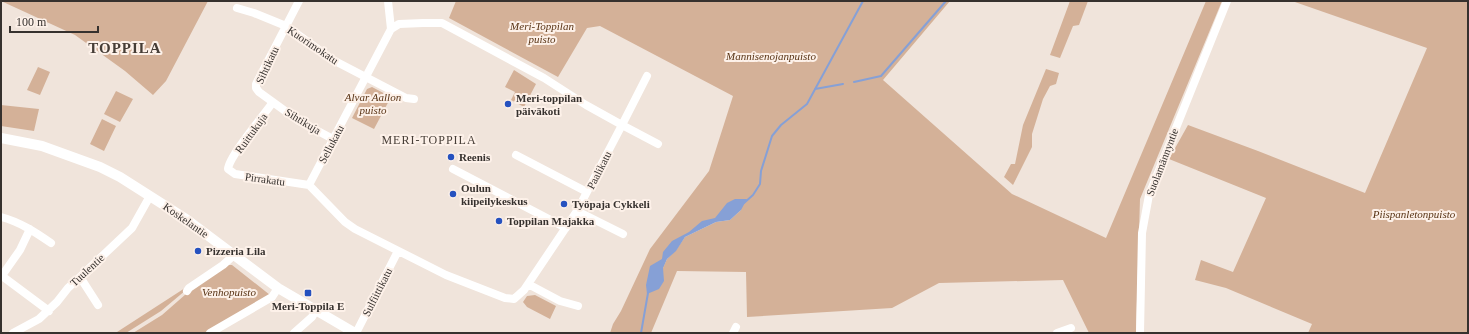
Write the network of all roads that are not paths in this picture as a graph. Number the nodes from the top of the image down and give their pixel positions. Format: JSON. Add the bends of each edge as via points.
{"nodes":[{"id":1,"x":299,"y":1,"type":"edge"},
{"id":2,"x":388,"y":1,"type":"edge"},
{"id":3,"x":1227,"y":1,"type":"edge"},
{"id":4,"x":237,"y":8,"type":"dead end"},
{"id":5,"x":286,"y":26,"type":"junction"},
{"id":6,"x":391,"y":29,"type":"junction"},
{"id":7,"x":647,"y":76,"type":"dead end"},
{"id":8,"x":366,"y":77,"type":"junction"},
{"id":9,"x":414,"y":99,"type":"dead end"},
{"id":10,"x":273,"y":102,"type":"junction"},
{"id":11,"x":622,"y":125,"type":"junction"},
{"id":12,"x":1,"y":138,"type":"edge"},
{"id":13,"x":333,"y":139,"type":"junction"},
{"id":14,"x":658,"y":144,"type":"dead end"},
{"id":15,"x":516,"y":155,"type":"dead end"},
{"id":16,"x":228,"y":164,"type":"joint"},
{"id":17,"x":453,"y":169,"type":"dead end"},
{"id":18,"x":309,"y":185,"type":"junction"},
{"id":19,"x":587,"y":192,"type":"junction"},
{"id":20,"x":150,"y":196,"type":"junction"},
{"id":21,"x":577,"y":211,"type":"junction"},
{"id":22,"x":1,"y":217,"type":"edge"},
{"id":23,"x":566,"y":228,"type":"junction"},
{"id":24,"x":30,"y":229,"type":"junction"},
{"id":25,"x":623,"y":234,"type":"dead end"},
{"id":26,"x":51,"y":243,"type":"dead end"},
{"id":27,"x":398,"y":251,"type":"junction"},
{"id":28,"x":234,"y":255,"type":"junction"},
{"id":29,"x":1,"y":276,"type":"edge"},
{"id":30,"x":80,"y":277,"type":"junction"},
{"id":31,"x":528,"y":284,"type":"junction"},
{"id":32,"x":278,"y":288,"type":"junction"},
{"id":33,"x":187,"y":291,"type":"dead end"},
{"id":34,"x":98,"y":305,"type":"dead end"},
{"id":35,"x":578,"y":306,"type":"dead end"},
{"id":36,"x":316,"y":310,"type":"junction"},
{"id":37,"x":48,"y":311,"type":"junction"},
{"id":38,"x":1071,"y":328,"type":"dead end"},
{"id":39,"x":13,"y":333,"type":"edge"},
{"id":40,"x":210,"y":333,"type":"edge"},
{"id":41,"x":294,"y":333,"type":"edge"},
{"id":42,"x":356,"y":333,"type":"edge"},
{"id":43,"x":1058,"y":333,"type":"edge"},
{"id":44,"x":1140,"y":333,"type":"edge"}],
"edges":[{"from":1,"to":5,"type":"street","name":"Sihtikatu"},
{"from":2,"to":6,"type":"street"},
{"from":3,"to":44,"type":"street","name":"Suolamännyntie","via":[[1149,195],[1142,233]]},
{"from":4,"to":5,"type":"street","name":"Kuorimokatu"},
{"from":5,"to":8,"type":"street","name":"Kuorimokatu","via":[[333,60]]},
{"from":5,"to":10,"type":"street","name":"Sihtikatu","via":[[256,84],[259,92]]},
{"from":6,"to":8,"type":"street","name":"Sellukatu"},
{"from":6,"to":11,"type":"street","via":[[399,24],[442,23],[544,78],[586,106]]},
{"from":7,"to":11,"type":"street","name":"Paalikatu"},
{"from":8,"to":9,"type":"street","name":"Kuorimokatu","via":[[406,98]]},
{"from":8,"to":13,"type":"street","name":"Sellukatu"},
{"from":10,"to":13,"type":"street","name":"Sihtikuja","via":[[299,121]]},
{"from":10,"to":16,"type":"street","name":"Ruittukuja"},
{"from":11,"to":14,"type":"street"},
{"from":11,"to":19,"type":"street","name":"Paalikatu"},
{"from":12,"to":20,"type":"main road","name":"Koskelantie","via":[[42,146],[100,167]]},
{"from":13,"to":18,"type":"street","name":"Sellukatu"},
{"from":15,"to":19,"type":"street"},
{"from":16,"to":18,"type":"street","name":"Pirrakatu","via":[[228,169],[235,174]]},
{"from":17,"to":23,"type":"street"},
{"from":18,"to":27,"type":"street","via":[[345,222]]},
{"from":19,"to":21,"type":"street","name":"Paalikatu"},
{"from":20,"to":28,"type":"main road","name":"Koskelantie"},
{"from":20,"to":30,"type":"street","name":"Tuulentie","via":[[132,228]]},
{"from":21,"to":23,"type":"street","name":"Paalikatu"},
{"from":21,"to":25,"type":"street"},
{"from":22,"to":24,"type":"street"},
{"from":23,"to":31,"type":"street","name":"Paalikatu"},
{"from":24,"to":26,"type":"street"},
{"from":24,"to":29,"type":"street","via":[[20,250]]},
{"from":27,"to":31,"type":"street","name":"Paalikatu","via":[[446,275],[505,298],[514,299]]},
{"from":27,"to":42,"type":"street","name":"Sulfiittikatu"},
{"from":28,"to":32,"type":"main road","name":"Koskelantie"},
{"from":28,"to":33,"type":"street"},
{"from":29,"to":37,"type":"street"},
{"from":30,"to":34,"type":"street"},
{"from":30,"to":37,"type":"street","name":"Tuulentie"},
{"from":31,"to":35,"type":"street","via":[[560,301]]},
{"from":32,"to":36,"type":"main road","name":"Koskelantie"},
{"from":32,"to":40,"type":"street","via":[[272,297]]},
{"from":36,"to":41,"type":"street"},
{"from":36,"to":42,"type":"main road","name":"Koskelantie"},
{"from":37,"to":39,"type":"street","name":"Tuulentie","via":[[40,319]]},
{"from":38,"to":43,"type":"street"}]}
